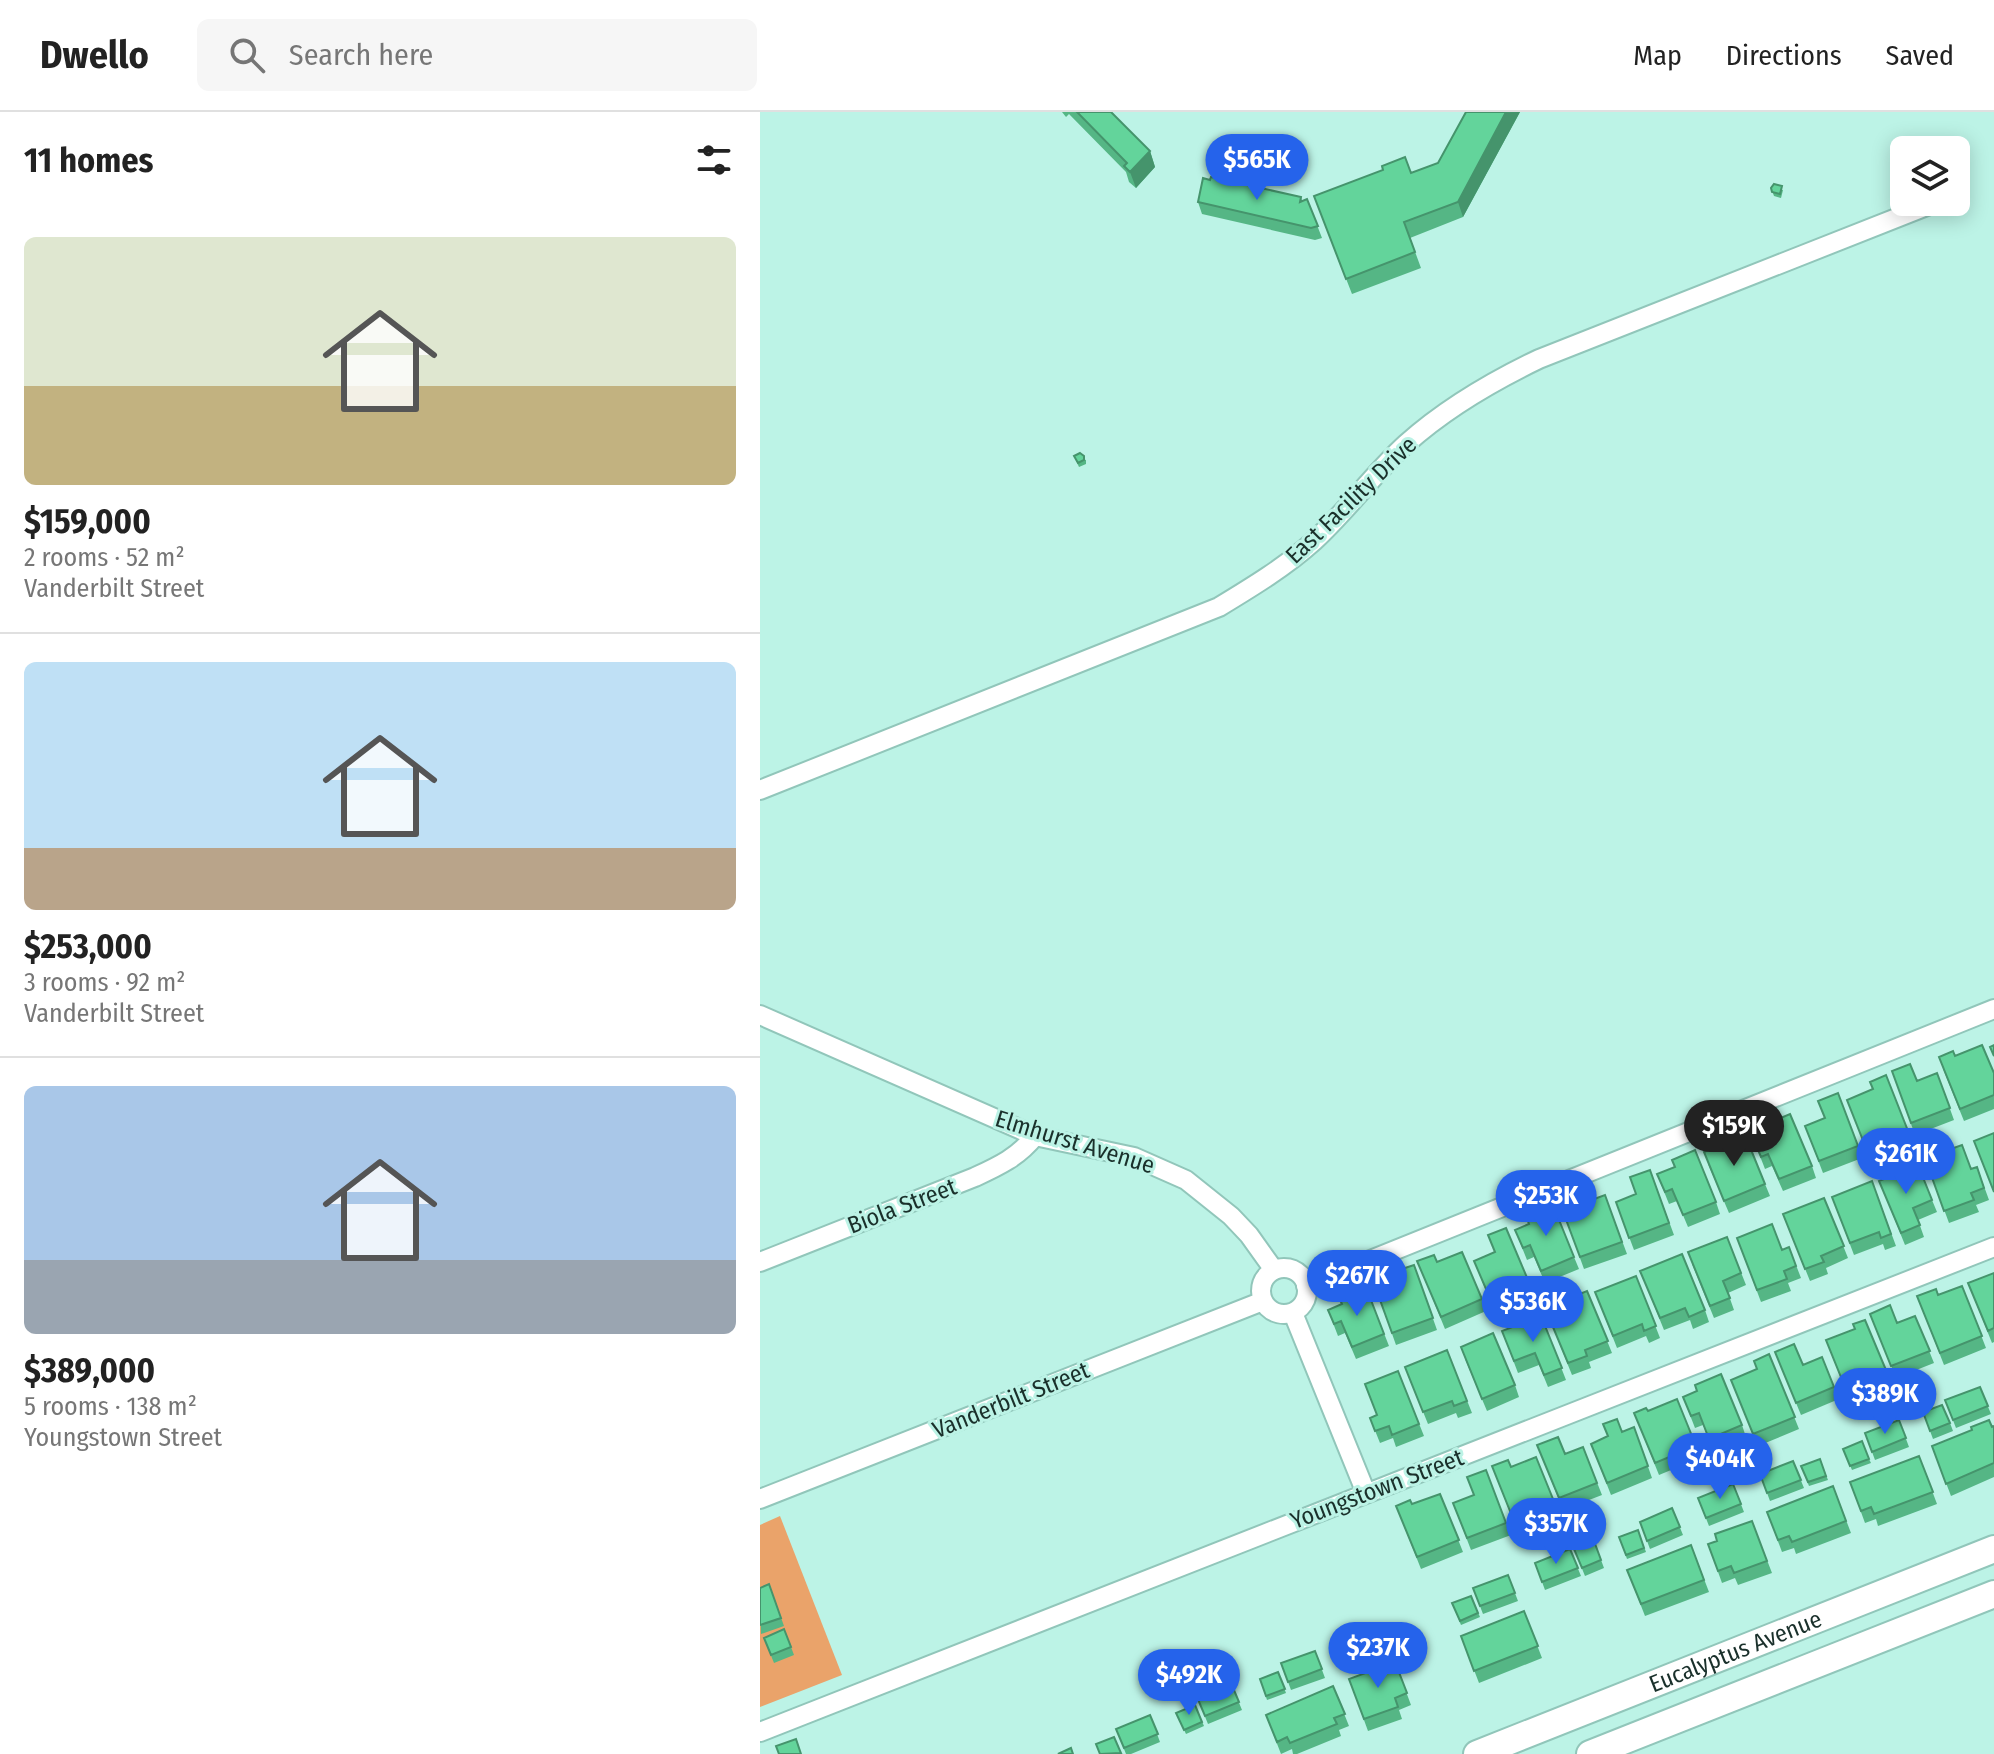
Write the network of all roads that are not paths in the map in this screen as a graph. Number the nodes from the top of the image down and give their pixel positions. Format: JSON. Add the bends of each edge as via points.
{"nodes":[{"id":1,"x":1902,"y":216,"type":"edge"},
{"id":2,"x":760,"y":790,"type":"edge"},
{"id":3,"x":1994,"y":1009,"type":"edge"},
{"id":4,"x":760,"y":1015,"type":"edge"},
{"id":5,"x":1035,"y":1136,"type":"junction"},
{"id":6,"x":1994,"y":1247,"type":"edge"},
{"id":7,"x":760,"y":1262,"type":"edge"},
{"id":8,"x":1274,"y":1270,"type":"junction"},
{"id":9,"x":1306,"y":1286,"type":"junction"},
{"id":10,"x":1263,"y":1301,"type":"junction"},
{"id":11,"x":1293,"y":1313,"type":"junction"},
{"id":12,"x":1366,"y":1493,"type":"junction"},
{"id":13,"x":760,"y":1499,"type":"edge"},
{"id":14,"x":1994,"y":1549,"type":"edge"},
{"id":15,"x":1994,"y":1594,"type":"edge"},
{"id":16,"x":760,"y":1732,"type":"edge"},
{"id":17,"x":1477,"y":1754,"type":"edge"},
{"id":18,"x":1590,"y":1754,"type":"edge"}],
"edges":[{"from":1,"to":2,"type":"street","name":"East Facility Drive","via":[[1493,381],[1406,444],[1314,541],[1219,607]]},
{"from":3,"to":9,"type":"street"},
{"from":4,"to":5,"type":"street","name":"Elmhurst Avenue"},
{"from":5,"to":7,"type":"street","name":"Biola Street","via":[[1015,1157],[975,1177]]},
{"from":5,"to":8,"type":"street","name":"Elmhurst Avenue","via":[[1134,1157],[1186,1180],[1231,1216]]},
{"from":6,"to":12,"type":"street","name":"Youngstown Street"},
{"from":8,"to":9,"type":"street","via":[[1295,1271]]},
{"from":8,"to":10,"type":"street","via":[[1262,1284]]},
{"from":9,"to":11,"type":"street","via":[[1305,1300]]},
{"from":10,"to":11,"type":"street","via":[[1277,1313]]},
{"from":10,"to":13,"type":"street","name":"Vanderbilt Street"},
{"from":11,"to":12,"type":"street"},
{"from":12,"to":16,"type":"street","name":"Youngstown Street"},
{"from":14,"to":17,"type":"street","name":"Eucalyptus Avenue"},
{"from":15,"to":18,"type":"street","name":"Eucalyptus Avenue"}]}
